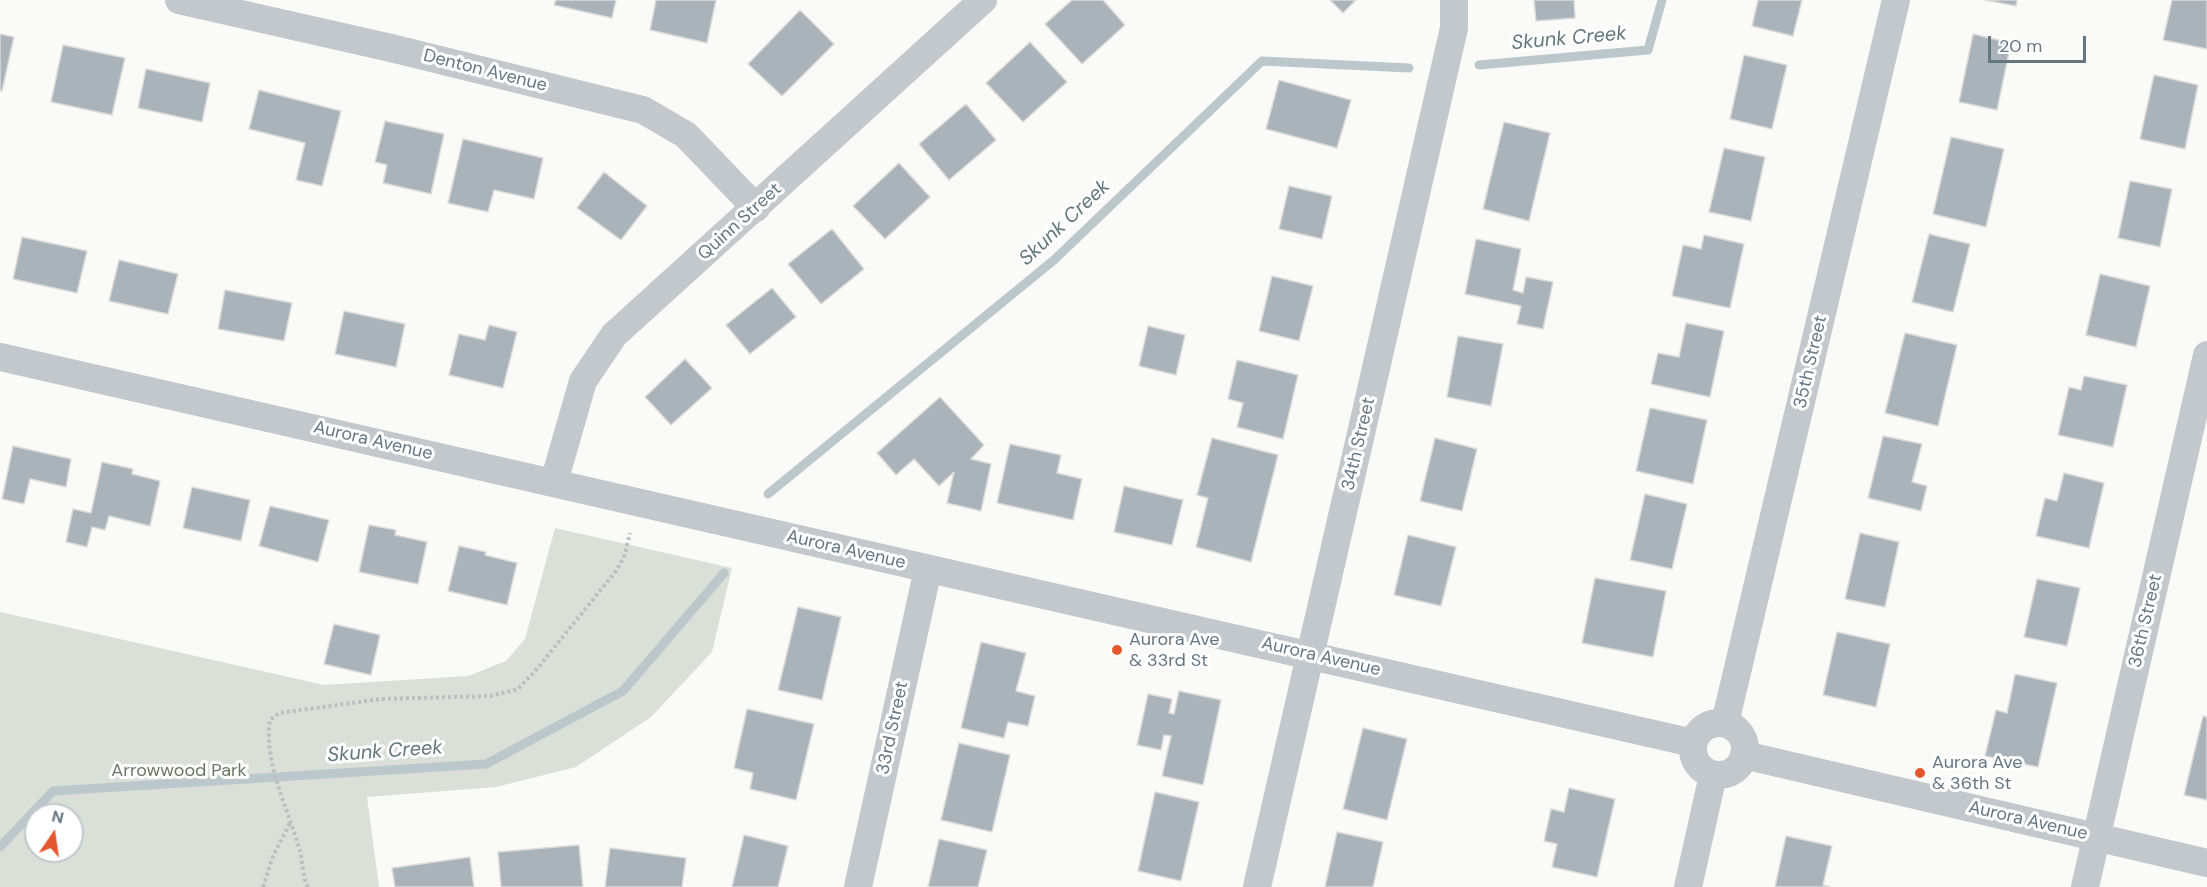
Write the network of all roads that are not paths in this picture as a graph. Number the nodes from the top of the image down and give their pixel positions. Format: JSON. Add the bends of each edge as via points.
{"nodes":[{"id":1,"x":179,"y":0,"type":"edge"},
{"id":2,"x":983,"y":0,"type":"edge"},
{"id":3,"x":1454,"y":0,"type":"edge"},
{"id":4,"x":1896,"y":0,"type":"edge"},
{"id":5,"x":756,"y":208,"type":"junction"},
{"id":6,"x":2207,"y":355,"type":"edge"},
{"id":7,"x":0,"y":357,"type":"edge"},
{"id":8,"x":554,"y":482,"type":"junction"},
{"id":9,"x":928,"y":568,"type":"junction"},
{"id":10,"x":1311,"y":655,"type":"junction"},
{"id":11,"x":1725,"y":723,"type":"junction"},
{"id":12,"x":1693,"y":743,"type":"junction"},
{"id":13,"x":1744,"y":755,"type":"junction"},
{"id":14,"x":1713,"y":775,"type":"junction"},
{"id":15,"x":2096,"y":837,"type":"junction"},
{"id":16,"x":2207,"y":863,"type":"edge"},
{"id":17,"x":858,"y":887,"type":"edge"},
{"id":18,"x":1257,"y":887,"type":"edge"},
{"id":19,"x":1688,"y":887,"type":"edge"},
{"id":20,"x":2085,"y":887,"type":"edge"}],
"edges":[{"from":1,"to":5,"type":"street","name":"Denton Avenue","via":[[644,110],[686,135]]},
{"from":2,"to":5,"type":"street","name":"Quinn Street"},
{"from":3,"to":10,"type":"street","name":"34th Street","via":[[1454,28]]},
{"from":4,"to":11,"type":"street","name":"35th Street"},
{"from":5,"to":8,"type":"street","name":"Quinn Street","via":[[614,335],[583,381]]},
{"from":6,"to":15,"type":"street","name":"36th Street"},
{"from":7,"to":8,"type":"street","name":"Aurora Avenue"},
{"from":8,"to":9,"type":"street","name":"Aurora Avenue"},
{"from":9,"to":10,"type":"street","name":"Aurora Avenue"},
{"from":9,"to":17,"type":"street","name":"33rd Street"},
{"from":10,"to":12,"type":"street","name":"Aurora Avenue"},
{"from":10,"to":18,"type":"street","name":"34th Street"},
{"from":11,"to":12,"type":"street","via":[[1705,727]]},
{"from":11,"to":13,"type":"street","via":[[1741,735]]},
{"from":12,"to":14,"type":"street","via":[[1696,763]]},
{"from":13,"to":14,"type":"street","via":[[1732,771]]},
{"from":13,"to":15,"type":"street","name":"Aurora Avenue"},
{"from":14,"to":19,"type":"street"},
{"from":15,"to":16,"type":"street","name":"Aurora Avenue"},
{"from":15,"to":20,"type":"street","name":"36th Street"}]}
